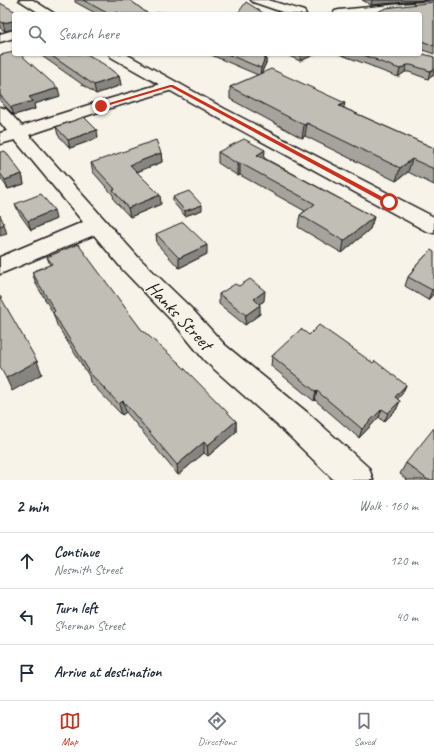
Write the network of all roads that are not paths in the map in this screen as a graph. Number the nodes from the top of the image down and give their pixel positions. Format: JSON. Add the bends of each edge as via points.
{"nodes":[{"id":1,"x":25,"y":0,"type":"edge"},
{"id":2,"x":257,"y":0,"type":"edge"},
{"id":3,"x":434,"y":4,"type":"edge"},
{"id":4,"x":45,"y":12,"type":"edge"},
{"id":5,"x":294,"y":12,"type":"edge"},
{"id":6,"x":358,"y":12,"type":"edge"},
{"id":7,"x":12,"y":35,"type":"edge"},
{"id":8,"x":0,"y":38,"type":"edge"},
{"id":9,"x":119,"y":56,"type":"edge"},
{"id":10,"x":171,"y":86,"type":"junction"},
{"id":11,"x":0,"y":112,"type":"edge"},
{"id":12,"x":10,"y":136,"type":"edge"},
{"id":13,"x":98,"y":225,"type":"junction"},
{"id":14,"x":434,"y":226,"type":"edge"},
{"id":15,"x":0,"y":266,"type":"edge"},
{"id":16,"x":358,"y":480,"type":"edge"}],
"edges":[{"from":1,"to":4,"type":"street"},
{"from":2,"to":5,"type":"street"},
{"from":3,"to":6,"type":"street"},
{"from":7,"to":8,"type":"street"},
{"from":9,"to":10,"type":"street"},
{"from":10,"to":12,"type":"street"},
{"from":10,"to":14,"type":"street"},
{"from":11,"to":12,"type":"street","name":"Hanks Street"},
{"from":12,"to":13,"type":"street","name":"Hanks Street"},
{"from":13,"to":15,"type":"street"},
{"from":13,"to":16,"type":"street","name":"Hanks Street","via":[[215,353],[297,423]]}]}
